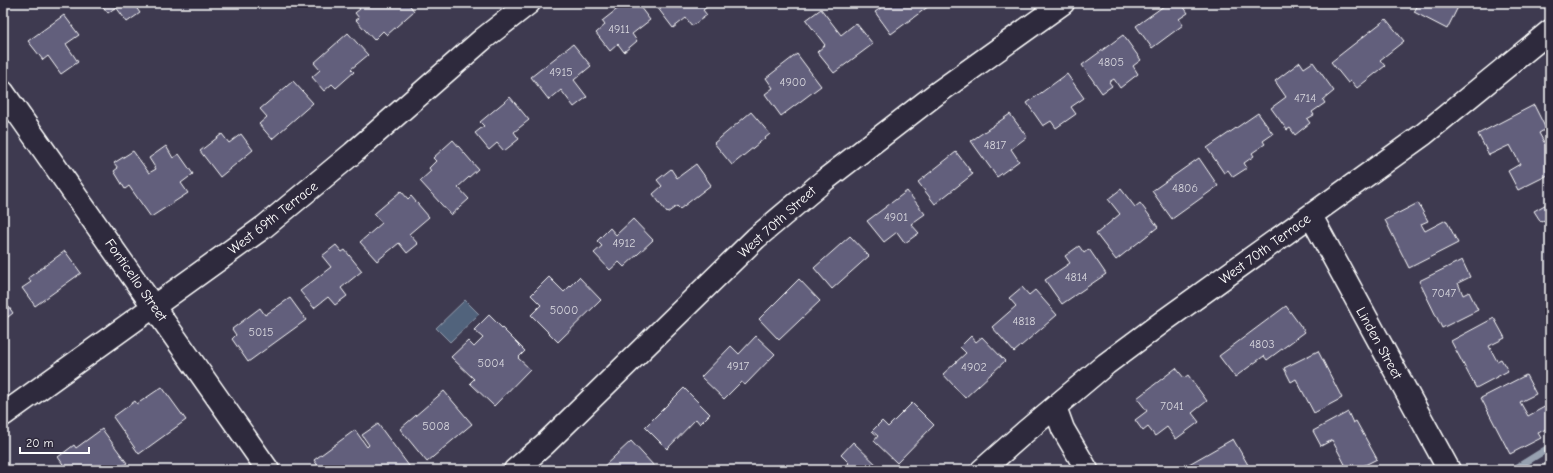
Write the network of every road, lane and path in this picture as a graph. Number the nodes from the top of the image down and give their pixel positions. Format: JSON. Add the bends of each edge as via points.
{"nodes":[{"id":1,"x":529,"y":3,"type":"edge"},
{"id":2,"x":1063,"y":3,"type":"edge"},
{"id":3,"x":1550,"y":31,"type":"edge"},
{"id":4,"x":3,"y":92,"type":"edge"},
{"id":5,"x":1311,"y":216,"type":"junction"},
{"id":6,"x":155,"y":306,"type":"junction"},
{"id":7,"x":1055,"y":407,"type":"junction"},
{"id":8,"x":3,"y":415,"type":"edge"},
{"id":9,"x":268,"y":470,"type":"edge"},
{"id":10,"x":515,"y":470,"type":"edge"},
{"id":11,"x":982,"y":470,"type":"edge"},
{"id":12,"x":1087,"y":470,"type":"edge"},
{"id":13,"x":1449,"y":470,"type":"edge"}],
"edges":[{"from":1,"to":6,"type":"street","name":"West 69th Terrace","via":[[483,39],[264,227]]},
{"from":2,"to":10,"type":"street","name":"West 70th Street","via":[[929,99],[826,179],[756,238],[545,444]]},
{"from":3,"to":5,"type":"street","name":"West 70th Terrace","via":[[1424,134]]},
{"from":4,"to":6,"type":"street","name":"Fonticello Street"},
{"from":5,"to":7,"type":"street","name":"West 70th Terrace","via":[[1130,346]]},
{"from":5,"to":13,"type":"street","name":"Linden Street"},
{"from":6,"to":8,"type":"street","name":"West 69th Terrace"},
{"from":6,"to":9,"type":"street","name":"Fonticello Street"},
{"from":7,"to":11,"type":"street","name":"West 70th Terrace"},
{"from":7,"to":12,"type":"street","via":[[1063,428]]}]}
